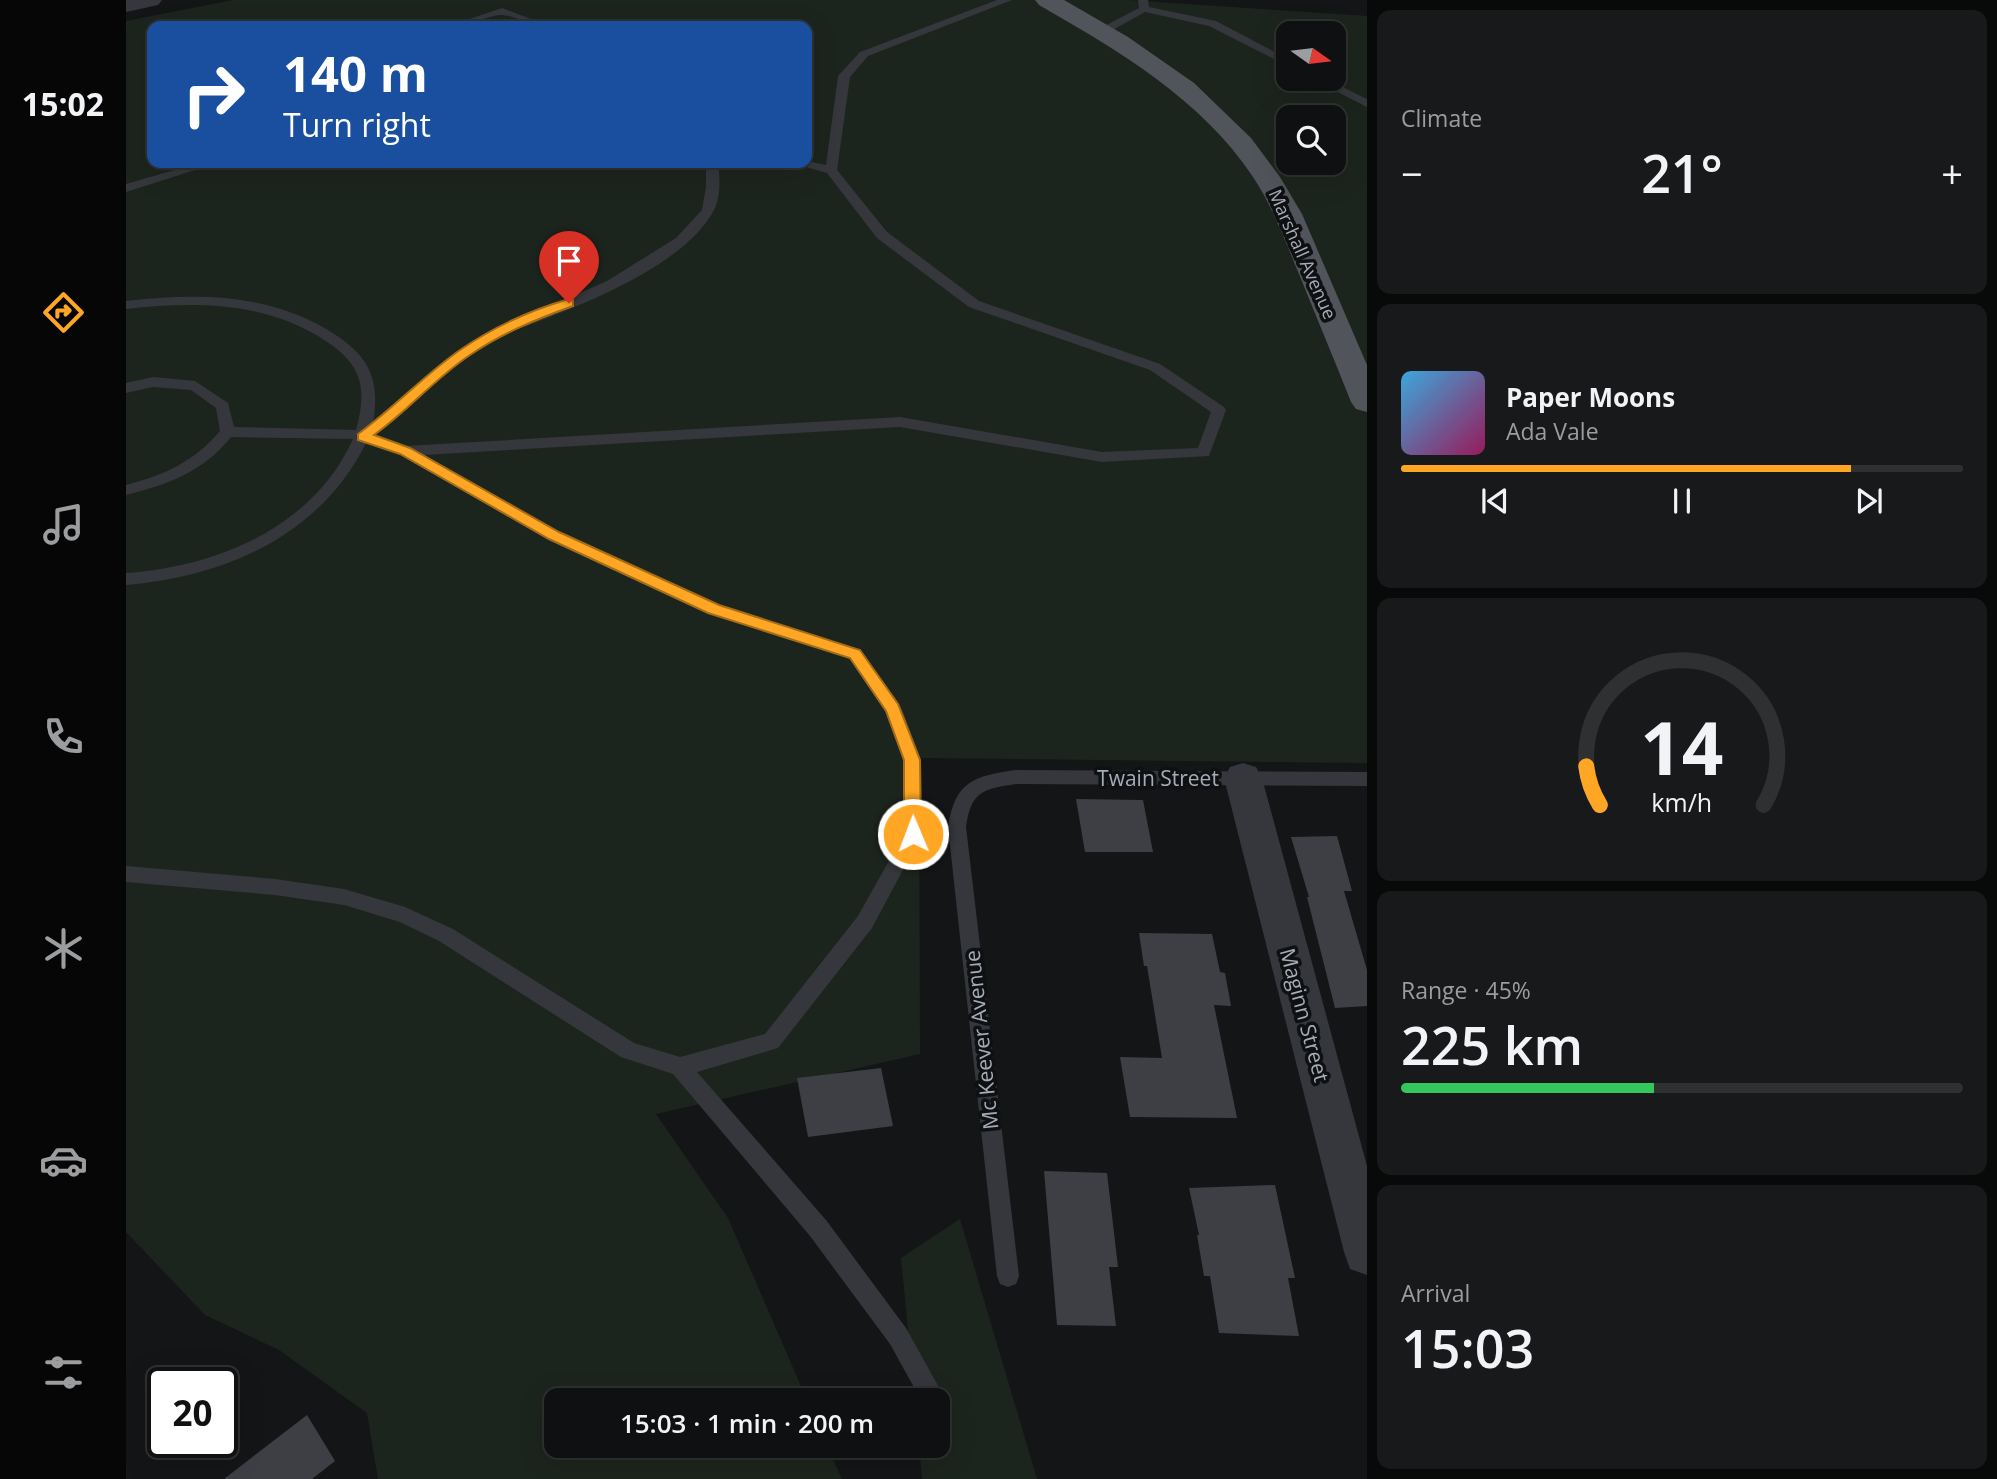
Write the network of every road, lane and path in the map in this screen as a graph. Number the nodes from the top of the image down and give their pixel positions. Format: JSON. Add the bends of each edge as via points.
{"nodes":[{"id":1,"x":150,"y":0,"type":"edge"},
{"id":2,"x":1007,"y":0,"type":"edge"},
{"id":3,"x":1047,"y":0,"type":"edge"},
{"id":4,"x":1144,"y":4,"type":"edge"},
{"id":5,"x":126,"y":5,"type":"edge"},
{"id":6,"x":1078,"y":8,"type":"edge"},
{"id":7,"x":470,"y":21,"type":"edge"},
{"id":8,"x":530,"y":21,"type":"edge"},
{"id":9,"x":1103,"y":31,"type":"junction"},
{"id":10,"x":1276,"y":57,"type":"edge"},
{"id":11,"x":1342,"y":91,"type":"edge"},
{"id":12,"x":1367,"y":104,"type":"edge"},
{"id":13,"x":812,"y":166,"type":"edge"},
{"id":14,"x":194,"y":168,"type":"edge"},
{"id":15,"x":712,"y":168,"type":"edge"},
{"id":16,"x":831,"y":170,"type":"junction"},
{"id":17,"x":126,"y":188,"type":"edge"},
{"id":18,"x":126,"y":305,"type":"edge"},
{"id":19,"x":126,"y":388,"type":"edge"},
{"id":20,"x":1367,"y":402,"type":"edge"},
{"id":21,"x":227,"y":432,"type":"junction"},
{"id":22,"x":363,"y":437,"type":"junction"},
{"id":23,"x":405,"y":451,"type":"junction"},
{"id":24,"x":126,"y":490,"type":"edge"},
{"id":25,"x":126,"y":579,"type":"edge"},
{"id":26,"x":1243,"y":778,"type":"junction"},
{"id":27,"x":1367,"y":779,"type":"edge"},
{"id":28,"x":959,"y":804,"type":"joint"},
{"id":29,"x":126,"y":874,"type":"edge"},
{"id":30,"x":680,"y":1067,"type":"junction"},
{"id":31,"x":1367,"y":1252,"type":"edge"},
{"id":32,"x":1008,"y":1276,"type":"dead end"},
{"id":33,"x":927,"y":1388,"type":"edge"}],
"edges":[{"from":1,"to":5,"type":"street"},
{"from":2,"to":16,"type":"lane","via":[[864,54],[844,76]]},
{"from":3,"to":6,"type":"main road","name":"Marshall Avenue"},
{"from":4,"to":9,"type":"lane"},
{"from":4,"to":10,"type":"lane","via":[[1212,23]]},
{"from":6,"to":9,"type":"main road","name":"Marshall Avenue"},
{"from":7,"to":8,"type":"lane","via":[[502,11]]},
{"from":9,"to":20,"type":"main road","name":"Marshall Avenue","via":[[1183,84],[1234,132],[1256,160],[1289,214]]},
{"from":11,"to":12,"type":"lane"},
{"from":13,"to":16,"type":"lane"},
{"from":14,"to":17,"type":"lane"},
{"from":15,"to":22,"type":"lane","via":[[708,210],[687,235],[647,264],[471,348]]},
{"from":16,"to":23,"type":"lane","via":[[882,235],[974,304],[1155,367],[1219,410],[1204,453],[1101,457],[900,422]]},
{"from":18,"to":22,"type":"lane","via":[[190,299],[249,304],[319,330],[348,349],[360,364],[368,397]]},
{"from":19,"to":21,"type":"lane","via":[[153,382],[195,386],[223,406]]},
{"from":21,"to":22,"type":"lane"},
{"from":21,"to":24,"type":"lane","via":[[211,454],[169,479]]},
{"from":22,"to":23,"type":"lane"},
{"from":22,"to":25,"type":"lane","via":[[326,494],[269,540],[196,569]]},
{"from":23,"to":30,"type":"lane","via":[[554,536],[713,609],[855,654],[893,709],[912,760],[913,834],[864,922],[771,1041]]},
{"from":26,"to":27,"type":"lane","name":"Twain Street"},
{"from":26,"to":28,"type":"lane","name":"Twain Street","via":[[1016,778],[988,781],[971,790]]},
{"from":26,"to":31,"type":"street","name":"Maginn Street"},
{"from":28,"to":32,"type":"lane","name":"Mc Keever Avenue","via":[[957,828]]},
{"from":29,"to":30,"type":"lane","via":[[344,897],[405,915],[446,935],[628,1050]]},
{"from":30,"to":33,"type":"lane","via":[[818,1228],[898,1336]]}]}
